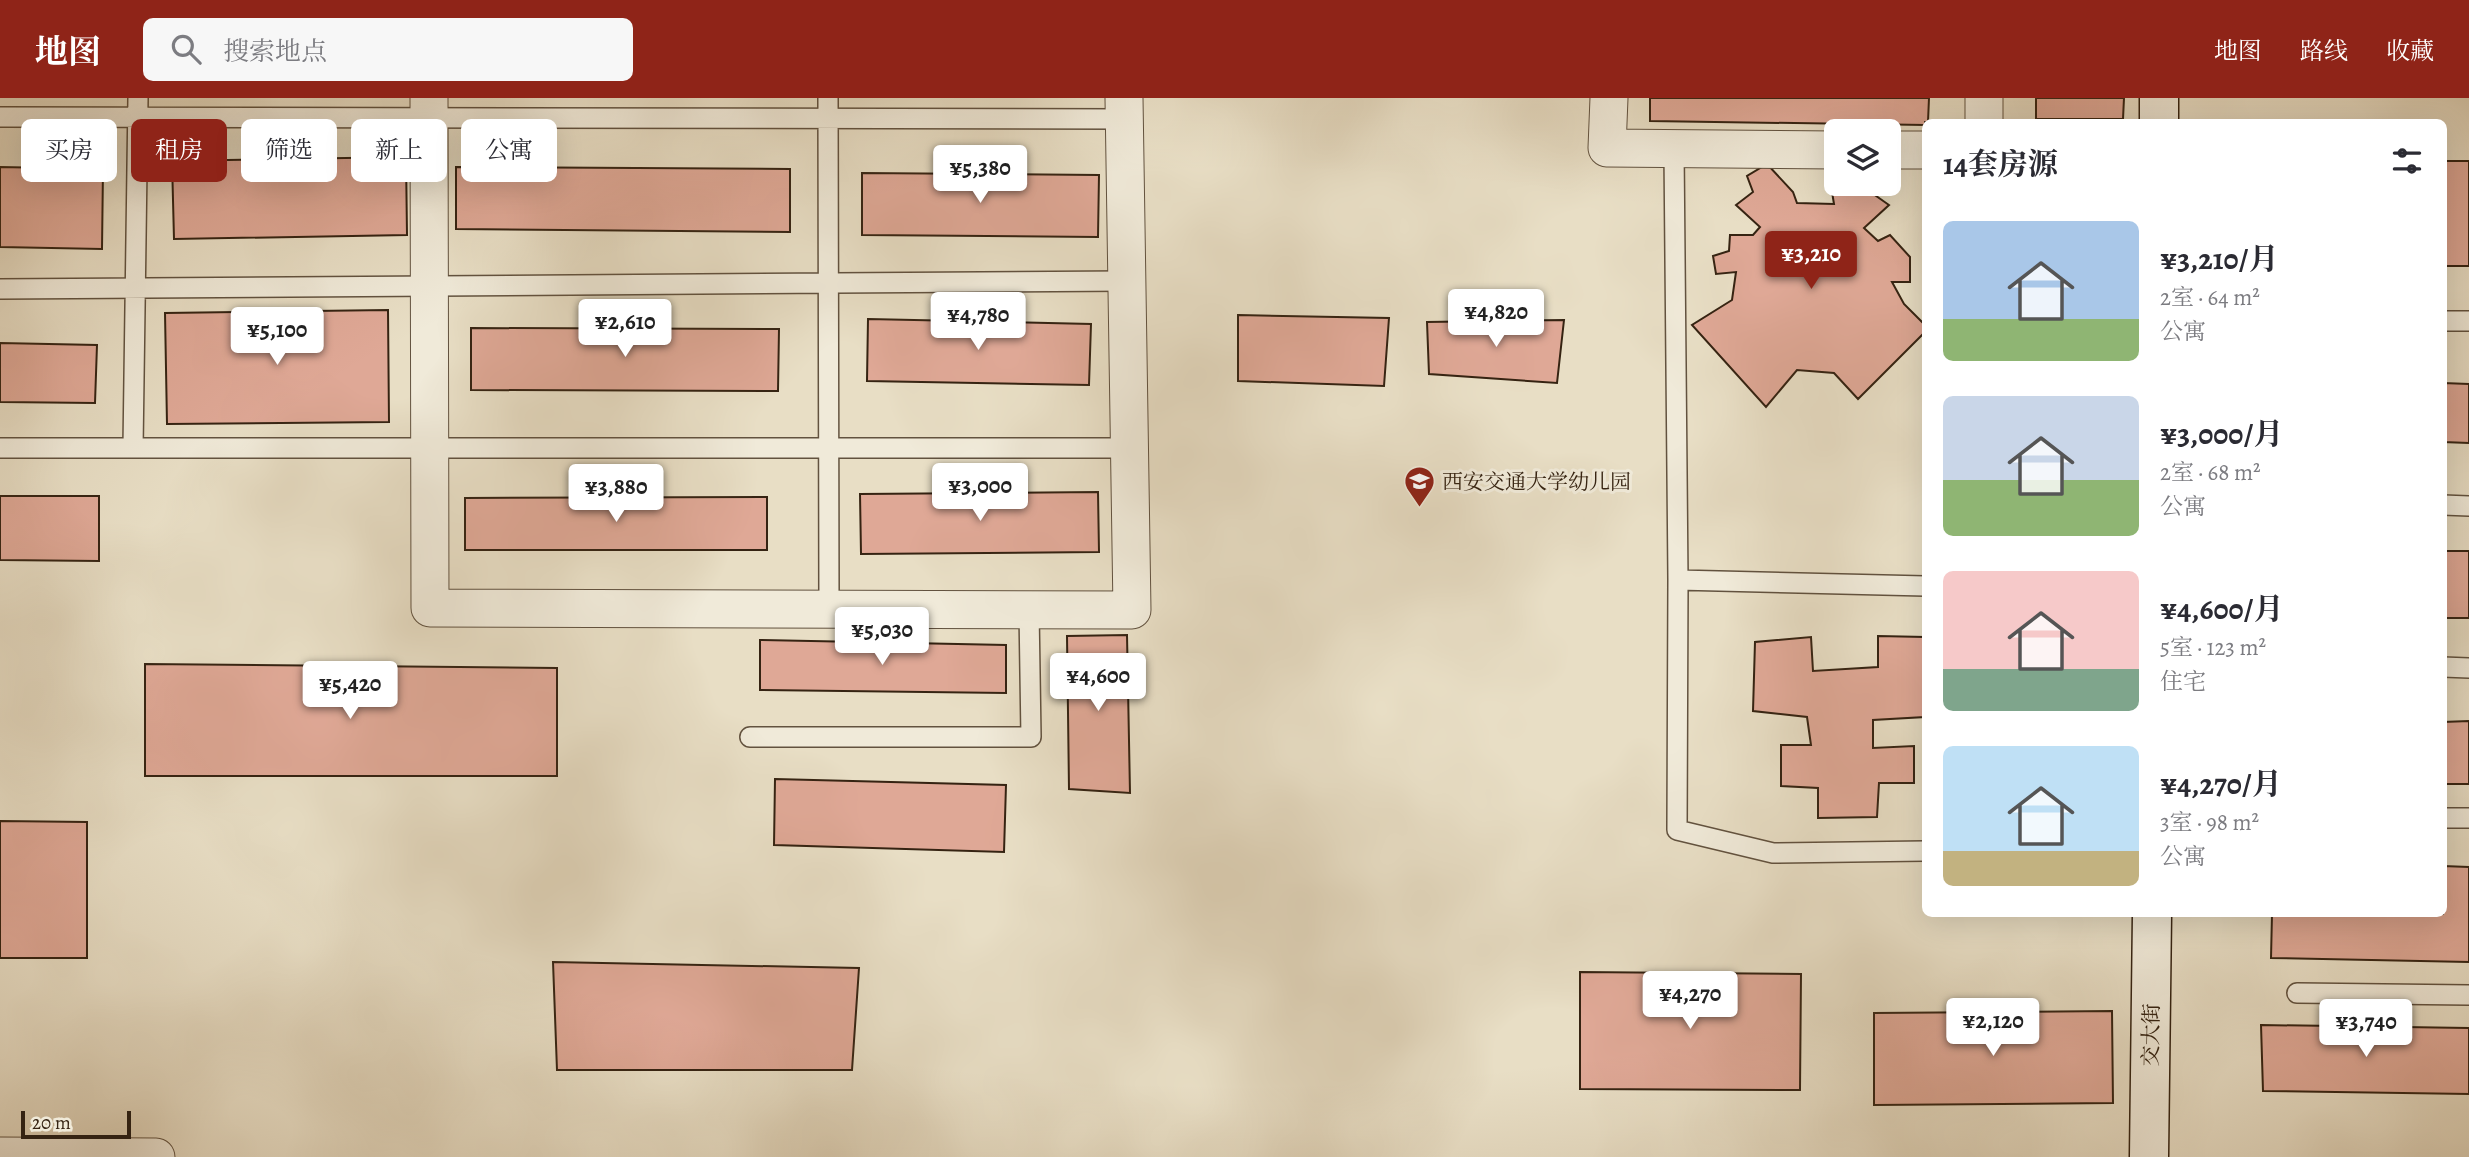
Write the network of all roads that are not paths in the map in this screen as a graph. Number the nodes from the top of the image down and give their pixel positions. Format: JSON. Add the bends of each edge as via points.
{"nodes":[{"id":1,"x":828,"y":98,"type":"edge"},
{"id":2,"x":1608,"y":98,"type":"edge"},
{"id":3,"x":1984,"y":98,"type":"edge"},
{"id":4,"x":2159,"y":98,"type":"edge"},
{"id":5,"x":138,"y":108,"type":"edge"},
{"id":6,"x":428,"y":108,"type":"edge"},
{"id":7,"x":1124,"y":109,"type":"edge"},
{"id":8,"x":0,"y":117,"type":"edge"},
{"id":9,"x":827,"y":119,"type":"junction"},
{"id":10,"x":1984,"y":119,"type":"edge"},
{"id":11,"x":2159,"y":119,"type":"edge"},
{"id":12,"x":1674,"y":150,"type":"junction"},
{"id":13,"x":1824,"y":150,"type":"edge"},
{"id":14,"x":1901,"y":150,"type":"edge"},
{"id":15,"x":1922,"y":150,"type":"edge"},
{"id":16,"x":1126,"y":281,"type":"junction"},
{"id":17,"x":828,"y":284,"type":"junction"},
{"id":18,"x":429,"y":286,"type":"junction"},
{"id":19,"x":135,"y":288,"type":"junction"},
{"id":20,"x":0,"y":289,"type":"edge"},
{"id":21,"x":2447,"y":321,"type":"edge"},
{"id":22,"x":2469,"y":321,"type":"edge"},
{"id":23,"x":0,"y":448,"type":"edge"},
{"id":24,"x":133,"y":448,"type":"junction"},
{"id":25,"x":429,"y":448,"type":"junction"},
{"id":26,"x":828,"y":448,"type":"junction"},
{"id":27,"x":1129,"y":448,"type":"junction"},
{"id":28,"x":2447,"y":505,"type":"edge"},
{"id":29,"x":2469,"y":506,"type":"edge"},
{"id":30,"x":1678,"y":580,"type":"junction"},
{"id":31,"x":1922,"y":586,"type":"edge"},
{"id":32,"x":829,"y":610,"type":"junction"},
{"id":33,"x":1029,"y":610,"type":"junction"},
{"id":34,"x":2447,"y":667,"type":"edge"},
{"id":35,"x":2469,"y":668,"type":"edge"},
{"id":36,"x":750,"y":737,"type":"dead end"},
{"id":37,"x":2447,"y":818,"type":"edge"},
{"id":38,"x":2469,"y":818,"type":"edge"},
{"id":39,"x":1922,"y":850,"type":"edge"},
{"id":40,"x":2152,"y":917,"type":"edge"},
{"id":41,"x":2297,"y":993,"type":"dead end"},
{"id":42,"x":2469,"y":995,"type":"edge"},
{"id":43,"x":0,"y":1156,"type":"edge"},
{"id":44,"x":156,"y":1157,"type":"edge"},
{"id":45,"x":2149,"y":1157,"type":"edge"}],
"edges":[{"from":1,"to":9,"type":"lane"},
{"from":2,"to":12,"type":"street","via":[[1607,148]]},
{"from":3,"to":10,"type":"street"},
{"from":4,"to":11,"type":"street"},
{"from":5,"to":6,"type":"lane"},
{"from":5,"to":8,"type":"lane"},
{"from":5,"to":19,"type":"lane"},
{"from":6,"to":9,"type":"lane"},
{"from":6,"to":18,"type":"street"},
{"from":7,"to":9,"type":"lane"},
{"from":7,"to":16,"type":"street"},
{"from":9,"to":17,"type":"lane"},
{"from":12,"to":13,"type":"street"},
{"from":12,"to":30,"type":"lane"},
{"from":14,"to":15,"type":"street"},
{"from":16,"to":17,"type":"lane"},
{"from":16,"to":27,"type":"street"},
{"from":17,"to":18,"type":"lane"},
{"from":17,"to":26,"type":"lane"},
{"from":18,"to":19,"type":"lane"},
{"from":18,"to":25,"type":"street"},
{"from":19,"to":20,"type":"lane"},
{"from":19,"to":24,"type":"lane"},
{"from":21,"to":22,"type":"lane"},
{"from":23,"to":24,"type":"lane"},
{"from":24,"to":25,"type":"lane"},
{"from":25,"to":26,"type":"lane"},
{"from":25,"to":32,"type":"street","via":[[430,608]]},
{"from":26,"to":27,"type":"lane"},
{"from":26,"to":32,"type":"lane"},
{"from":27,"to":33,"type":"street","via":[[1132,610]]},
{"from":28,"to":29,"type":"lane"},
{"from":30,"to":31,"type":"lane"},
{"from":30,"to":39,"type":"lane","via":[[1677,830],[1773,853]]},
{"from":32,"to":33,"type":"street"},
{"from":33,"to":36,"type":"lane","via":[[1031,737]]},
{"from":34,"to":35,"type":"lane"},
{"from":37,"to":38,"type":"lane"},
{"from":40,"to":45,"type":"street","name":"交大街"},
{"from":41,"to":42,"type":"lane"},
{"from":43,"to":44,"type":"street"}]}
